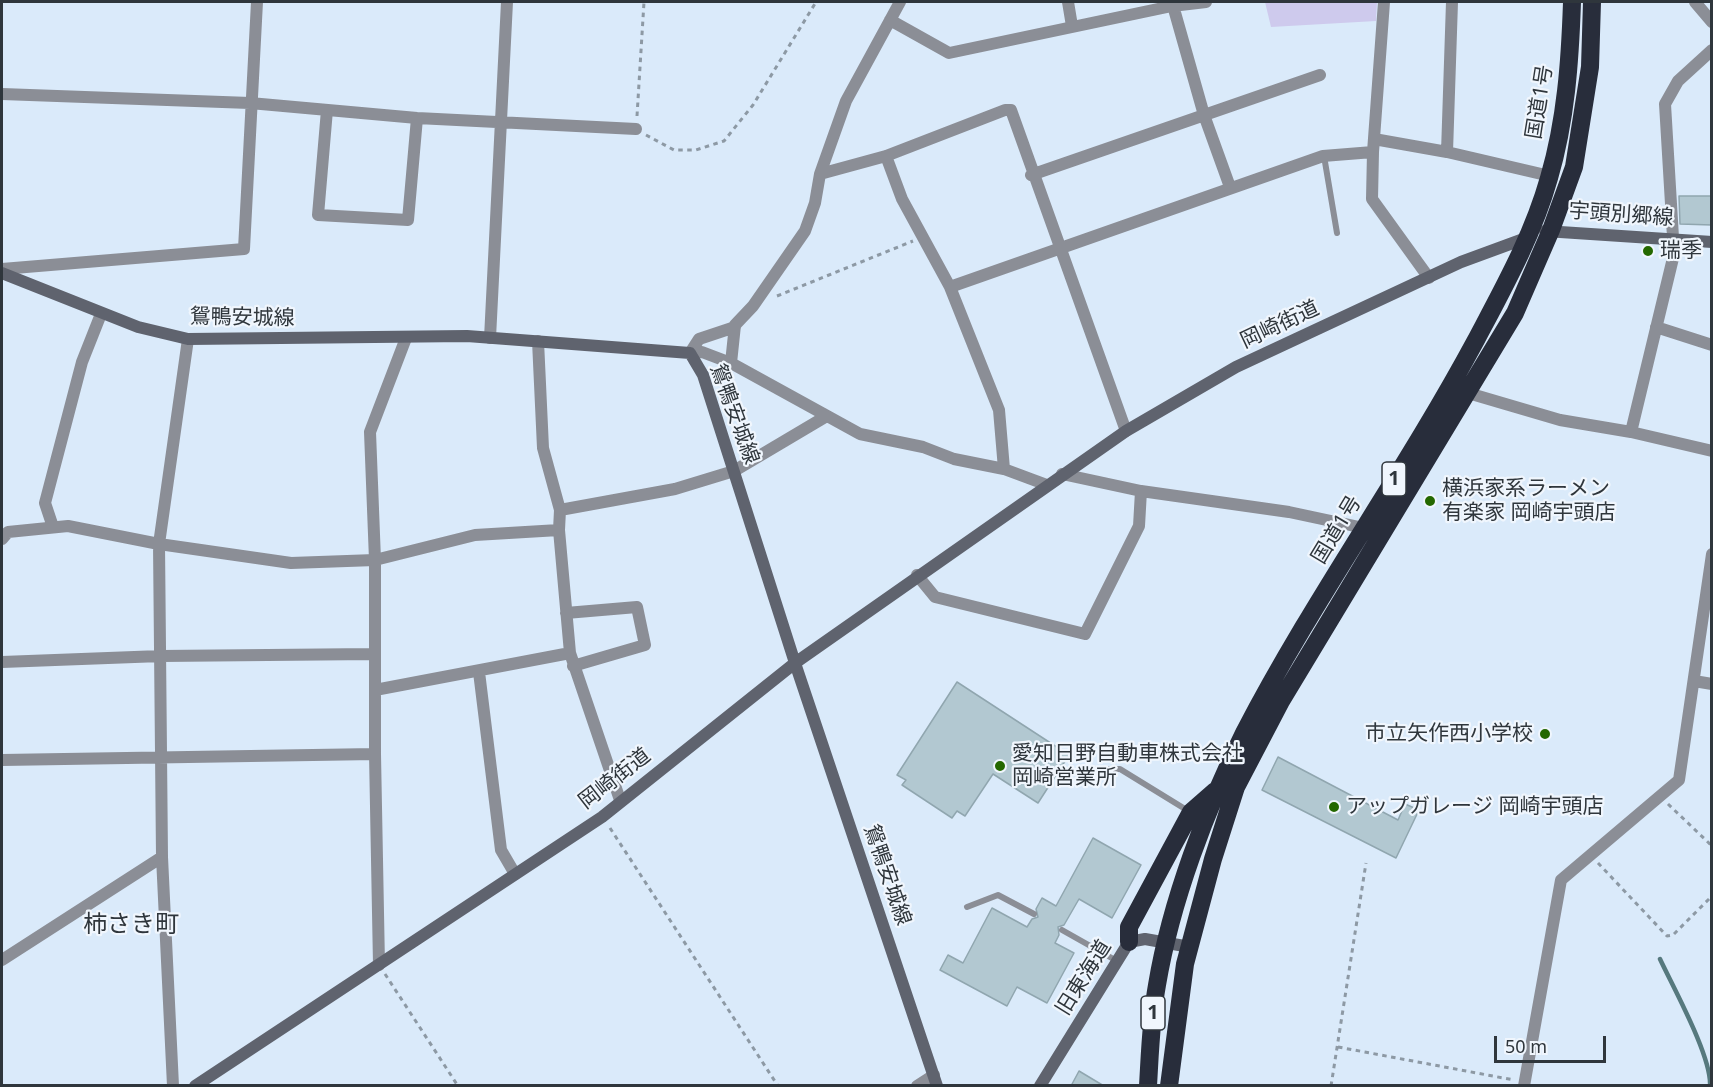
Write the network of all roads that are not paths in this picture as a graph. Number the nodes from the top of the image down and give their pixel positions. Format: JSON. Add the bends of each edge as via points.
{"nodes":[{"id":1,"x":257,"y":2,"type":"edge"},
{"id":2,"x":507,"y":2,"type":"edge"},
{"id":3,"x":900,"y":2,"type":"edge"},
{"id":4,"x":1068,"y":2,"type":"edge"},
{"id":5,"x":1206,"y":2,"type":"edge"},
{"id":6,"x":1384,"y":2,"type":"edge"},
{"id":7,"x":1452,"y":2,"type":"edge"},
{"id":8,"x":1572,"y":2,"type":"edge"},
{"id":9,"x":1592,"y":2,"type":"edge"},
{"id":10,"x":1695,"y":2,"type":"edge"},
{"id":11,"x":1172,"y":4,"type":"edge"},
{"id":12,"x":890,"y":20,"type":"junction"},
{"id":13,"x":1712,"y":22,"type":"edge"},
{"id":14,"x":1072,"y":26,"type":"junction"},
{"id":15,"x":1712,"y":50,"type":"edge"},
{"id":16,"x":1320,"y":75,"type":"dead end"},
{"id":17,"x":2,"y":94,"type":"edge"},
{"id":18,"x":250,"y":103,"type":"junction"},
{"id":19,"x":327,"y":110,"type":"junction"},
{"id":20,"x":1204,"y":115,"type":"junction"},
{"id":21,"x":417,"y":118,"type":"junction"},
{"id":22,"x":499,"y":122,"type":"junction"},
{"id":23,"x":636,"y":129,"type":"road end"},
{"id":24,"x":1374,"y":139,"type":"junction"},
{"id":25,"x":1372,"y":152,"type":"junction"},
{"id":26,"x":1447,"y":152,"type":"junction"},
{"id":27,"x":886,"y":156,"type":"junction"},
{"id":28,"x":1323,"y":156,"type":"junction"},
{"id":29,"x":820,"y":174,"type":"junction"},
{"id":30,"x":1031,"y":175,"type":"junction"},
{"id":31,"x":1550,"y":176,"type":"junction"},
{"id":32,"x":1230,"y":187,"type":"junction"},
{"id":33,"x":1551,"y":230,"type":"junction"},
{"id":34,"x":1337,"y":233,"type":"dead end"},
{"id":35,"x":1528,"y":237,"type":"junction"},
{"id":36,"x":1672,"y":238,"type":"junction"},
{"id":37,"x":1712,"y":242,"type":"edge"},
{"id":38,"x":1060,"y":250,"type":"junction"},
{"id":39,"x":2,"y":271,"type":"edge"},
{"id":40,"x":1429,"y":278,"type":"junction"},
{"id":41,"x":950,"y":287,"type":"junction"},
{"id":42,"x":101,"y":314,"type":"junction"},
{"id":43,"x":735,"y":327,"type":"junction"},
{"id":44,"x":1656,"y":327,"type":"junction"},
{"id":45,"x":406,"y":338,"type":"junction"},
{"id":46,"x":490,"y":338,"type":"junction"},
{"id":47,"x":188,"y":339,"type":"junction"},
{"id":48,"x":538,"y":341,"type":"junction"},
{"id":49,"x":1712,"y":345,"type":"edge"},
{"id":50,"x":690,"y":353,"type":"junction"},
{"id":51,"x":731,"y":363,"type":"junction"},
{"id":52,"x":1468,"y":393,"type":"junction"},
{"id":53,"x":825,"y":417,"type":"junction"},
{"id":54,"x":1126,"y":431,"type":"junction"},
{"id":55,"x":1631,"y":432,"type":"junction"},
{"id":56,"x":1712,"y":451,"type":"edge"},
{"id":57,"x":1004,"y":469,"type":"junction"},
{"id":58,"x":734,"y":471,"type":"junction"},
{"id":59,"x":1062,"y":474,"type":"junction"},
{"id":60,"x":1047,"y":485,"type":"junction"},
{"id":61,"x":1141,"y":491,"type":"junction"},
{"id":62,"x":560,"y":510,"type":"junction"},
{"id":63,"x":53,"y":527,"type":"junction"},
{"id":64,"x":1364,"y":528,"type":"junction"},
{"id":65,"x":559,"y":530,"type":"junction"},
{"id":66,"x":2,"y":539,"type":"edge"},
{"id":67,"x":159,"y":544,"type":"junction"},
{"id":68,"x":1711,"y":559,"type":"edge"},
{"id":69,"x":375,"y":560,"type":"junction"},
{"id":70,"x":917,"y":575,"type":"junction"},
{"id":71,"x":566,"y":613,"type":"junction"},
{"id":72,"x":570,"y":653,"type":"junction"},
{"id":73,"x":374,"y":654,"type":"junction"},
{"id":74,"x":161,"y":657,"type":"junction"},
{"id":75,"x":2,"y":662,"type":"edge"},
{"id":76,"x":795,"y":663,"type":"junction"},
{"id":77,"x":573,"y":666,"type":"junction"},
{"id":78,"x":479,"y":672,"type":"junction"},
{"id":79,"x":1694,"y":681,"type":"junction"},
{"id":80,"x":1712,"y":684,"type":"edge"},
{"id":81,"x":375,"y":690,"type":"junction"},
{"id":82,"x":375,"y":754,"type":"junction"},
{"id":83,"x":162,"y":757,"type":"junction"},
{"id":84,"x":2,"y":760,"type":"edge"},
{"id":85,"x":1084,"y":769,"type":"dead end"},
{"id":86,"x":1219,"y":788,"type":"junction"},
{"id":87,"x":620,"y":800,"type":"junction"},
{"id":88,"x":1191,"y":812,"type":"junction"},
{"id":89,"x":162,"y":857,"type":"junction"},
{"id":90,"x":515,"y":874,"type":"junction"},
{"id":91,"x":967,"y":907,"type":"dead end"},
{"id":92,"x":1034,"y":914,"type":"dead end"},
{"id":93,"x":1062,"y":930,"type":"dead end"},
{"id":94,"x":1129,"y":942,"type":"junction"},
{"id":95,"x":1166,"y":942,"type":"junction"},
{"id":96,"x":1190,"y":947,"type":"junction"},
{"id":97,"x":2,"y":960,"type":"edge"},
{"id":98,"x":1117,"y":962,"type":"junction"},
{"id":99,"x":379,"y":965,"type":"junction"},
{"id":100,"x":935,"y":1080,"type":"edge"},
{"id":101,"x":1525,"y":1084,"type":"edge"},
{"id":102,"x":174,"y":1086,"type":"edge"},
{"id":103,"x":195,"y":1086,"type":"edge"},
{"id":104,"x":917,"y":1086,"type":"edge"},
{"id":105,"x":1040,"y":1086,"type":"edge"},
{"id":106,"x":1148,"y":1086,"type":"edge"},
{"id":107,"x":1169,"y":1086,"type":"edge"}],
"edges":[{"from":1,"to":18,"type":"street"},
{"from":2,"to":22,"type":"street"},
{"from":3,"to":12,"type":"street"},
{"from":4,"to":14,"type":"street"},
{"from":5,"to":11,"type":"street"},
{"from":6,"to":24,"type":"street"},
{"from":7,"to":26,"type":"street"},
{"from":8,"to":31,"type":"highway","name":"国道1号","number":"1","via":[[1569,78]]},
{"from":9,"to":33,"type":"highway","name":"国道1号","number":"1","via":[[1590,67],[1574,167]]},
{"from":10,"to":13,"type":"street"},
{"from":11,"to":14,"type":"street"},
{"from":11,"to":20,"type":"street"},
{"from":12,"to":14,"type":"street","via":[[950,53]]},
{"from":12,"to":29,"type":"street","via":[[846,101]]},
{"from":15,"to":36,"type":"street","via":[[1678,81],[1665,104]]},
{"from":16,"to":20,"type":"street"},
{"from":17,"to":18,"type":"street"},
{"from":18,"to":19,"type":"street"},
{"from":18,"to":39,"type":"street","via":[[244,249]]},
{"from":19,"to":21,"type":"street"},
{"from":19,"to":21,"type":"street","via":[[318,215],[408,220]]},
{"from":20,"to":30,"type":"street"},
{"from":20,"to":32,"type":"street"},
{"from":21,"to":22,"type":"street"},
{"from":22,"to":23,"type":"street"},
{"from":22,"to":46,"type":"street"},
{"from":24,"to":25,"type":"street"},
{"from":24,"to":26,"type":"street"},
{"from":25,"to":28,"type":"street"},
{"from":25,"to":40,"type":"street","via":[[1372,199]]},
{"from":26,"to":31,"type":"street"},
{"from":27,"to":29,"type":"street"},
{"from":27,"to":30,"type":"street","via":[[1011,110]]},
{"from":27,"to":41,"type":"street","via":[[902,199]]},
{"from":28,"to":32,"type":"street"},
{"from":28,"to":34,"type":"lane"},
{"from":29,"to":43,"type":"street","via":[[806,231]]},
{"from":30,"to":38,"type":"street"},
{"from":31,"to":35,"type":"highway","name":"国道1号","number":"1"},
{"from":32,"to":38,"type":"street"},
{"from":33,"to":35,"type":"street","name":"宇頭別郷線"},
{"from":33,"to":36,"type":"street","name":"宇頭別郷線"},
{"from":33,"to":52,"type":"highway","name":"国道1号","number":"1","via":[[1515,313]]},
{"from":35,"to":40,"type":"street","name":"岡崎街道"},
{"from":35,"to":64,"type":"highway","name":"国道1号","number":"1","via":[[1450,388]]},
{"from":36,"to":37,"type":"street","name":"宇頭別郷線"},
{"from":36,"to":44,"type":"street","via":[[1674,254]]},
{"from":38,"to":41,"type":"street"},
{"from":38,"to":54,"type":"street"},
{"from":39,"to":42,"type":"street","name":"鴛鴨安城線"},
{"from":40,"to":54,"type":"street","name":"岡崎街道","via":[[1236,367]]},
{"from":41,"to":57,"type":"street","via":[[999,410]]},
{"from":42,"to":47,"type":"street","name":"鴛鴨安城線"},
{"from":42,"to":63,"type":"street","via":[[82,362],[45,503]]},
{"from":43,"to":50,"type":"street","via":[[699,339]]},
{"from":43,"to":51,"type":"street"},
{"from":44,"to":49,"type":"street"},
{"from":44,"to":55,"type":"street"},
{"from":45,"to":46,"type":"street","name":"鴛鴨安城線"},
{"from":45,"to":47,"type":"street","name":"鴛鴨安城線"},
{"from":45,"to":69,"type":"street","via":[[370,432]]},
{"from":46,"to":48,"type":"street","name":"鴛鴨安城線"},
{"from":47,"to":67,"type":"street"},
{"from":48,"to":50,"type":"street","name":"鴛鴨安城線"},
{"from":48,"to":62,"type":"street","via":[[543,448]]},
{"from":50,"to":51,"type":"street","via":[[702,352]]},
{"from":50,"to":58,"type":"street","name":"鴛鴨安城線","via":[[703,375]]},
{"from":51,"to":53,"type":"street"},
{"from":52,"to":55,"type":"street","via":[[1560,420]]},
{"from":52,"to":96,"type":"highway","name":"国道1号","number":"1","via":[[1281,701],[1236,787]]},
{"from":53,"to":57,"type":"street","via":[[860,434]]},
{"from":53,"to":58,"type":"street"},
{"from":54,"to":59,"type":"street","name":"岡崎街道"},
{"from":55,"to":56,"type":"street"},
{"from":57,"to":60,"type":"street"},
{"from":58,"to":62,"type":"street","via":[[675,489]]},
{"from":58,"to":76,"type":"street","name":"鴛鴨安城線"},
{"from":59,"to":60,"type":"street","name":"岡崎街道"},
{"from":59,"to":61,"type":"street"},
{"from":60,"to":70,"type":"street","name":"岡崎街道"},
{"from":61,"to":64,"type":"street","via":[[1288,512]]},
{"from":61,"to":70,"type":"street","via":[[1139,526],[1085,634],[935,597]]},
{"from":62,"to":65,"type":"street"},
{"from":63,"to":66,"type":"street","via":[[8,532]]},
{"from":63,"to":67,"type":"street","via":[[68,526]]},
{"from":64,"to":86,"type":"highway","name":"国道1号","number":"1","via":[[1250,723]]},
{"from":65,"to":69,"type":"street","via":[[475,535]]},
{"from":65,"to":71,"type":"street"},
{"from":67,"to":69,"type":"street","via":[[291,563]]},
{"from":67,"to":74,"type":"street"},
{"from":68,"to":79,"type":"street"},
{"from":69,"to":73,"type":"street"},
{"from":70,"to":76,"type":"street","name":"岡崎街道"},
{"from":71,"to":72,"type":"street"},
{"from":71,"to":77,"type":"street","via":[[637,607],[645,645]]},
{"from":72,"to":77,"type":"street"},
{"from":72,"to":78,"type":"street"},
{"from":73,"to":74,"type":"street"},
{"from":73,"to":81,"type":"street"},
{"from":74,"to":75,"type":"street"},
{"from":74,"to":83,"type":"street"},
{"from":76,"to":87,"type":"street","name":"岡崎街道"},
{"from":76,"to":100,"type":"street","name":"鴛鴨安城線"},
{"from":77,"to":87,"type":"street"},
{"from":78,"to":81,"type":"street"},
{"from":78,"to":90,"type":"street","via":[[501,850]]},
{"from":79,"to":80,"type":"street"},
{"from":79,"to":101,"type":"street","via":[[1679,780],[1561,880]]},
{"from":81,"to":82,"type":"street"},
{"from":82,"to":83,"type":"street"},
{"from":82,"to":99,"type":"street"},
{"from":83,"to":84,"type":"street"},
{"from":83,"to":89,"type":"street"},
{"from":85,"to":88,"type":"lane","via":[[1120,769]]},
{"from":86,"to":88,"type":"highway"},
{"from":86,"to":95,"type":"highway","name":"国道1号","number":"1","via":[[1192,857]]},
{"from":87,"to":90,"type":"street","name":"岡崎街道","via":[[602,817]]},
{"from":88,"to":94,"type":"highway","via":[[1129,927]]},
{"from":89,"to":97,"type":"street"},
{"from":89,"to":102,"type":"street"},
{"from":90,"to":99,"type":"street","name":"岡崎街道"},
{"from":91,"to":92,"type":"lane","via":[[998,895]]},
{"from":93,"to":98,"type":"lane"},
{"from":94,"to":95,"type":"street","name":"旧東海道"},
{"from":94,"to":98,"type":"street","name":"旧東海道"},
{"from":95,"to":96,"type":"street","name":"旧東海道"},
{"from":95,"to":106,"type":"highway","name":"国道1号","number":"1","via":[[1156,986]]},
{"from":96,"to":107,"type":"highway","name":"国道1号","number":"1"},
{"from":98,"to":105,"type":"street","name":"旧東海道"},
{"from":99,"to":103,"type":"street","name":"岡崎街道"},
{"from":100,"to":104,"type":"street"}]}
